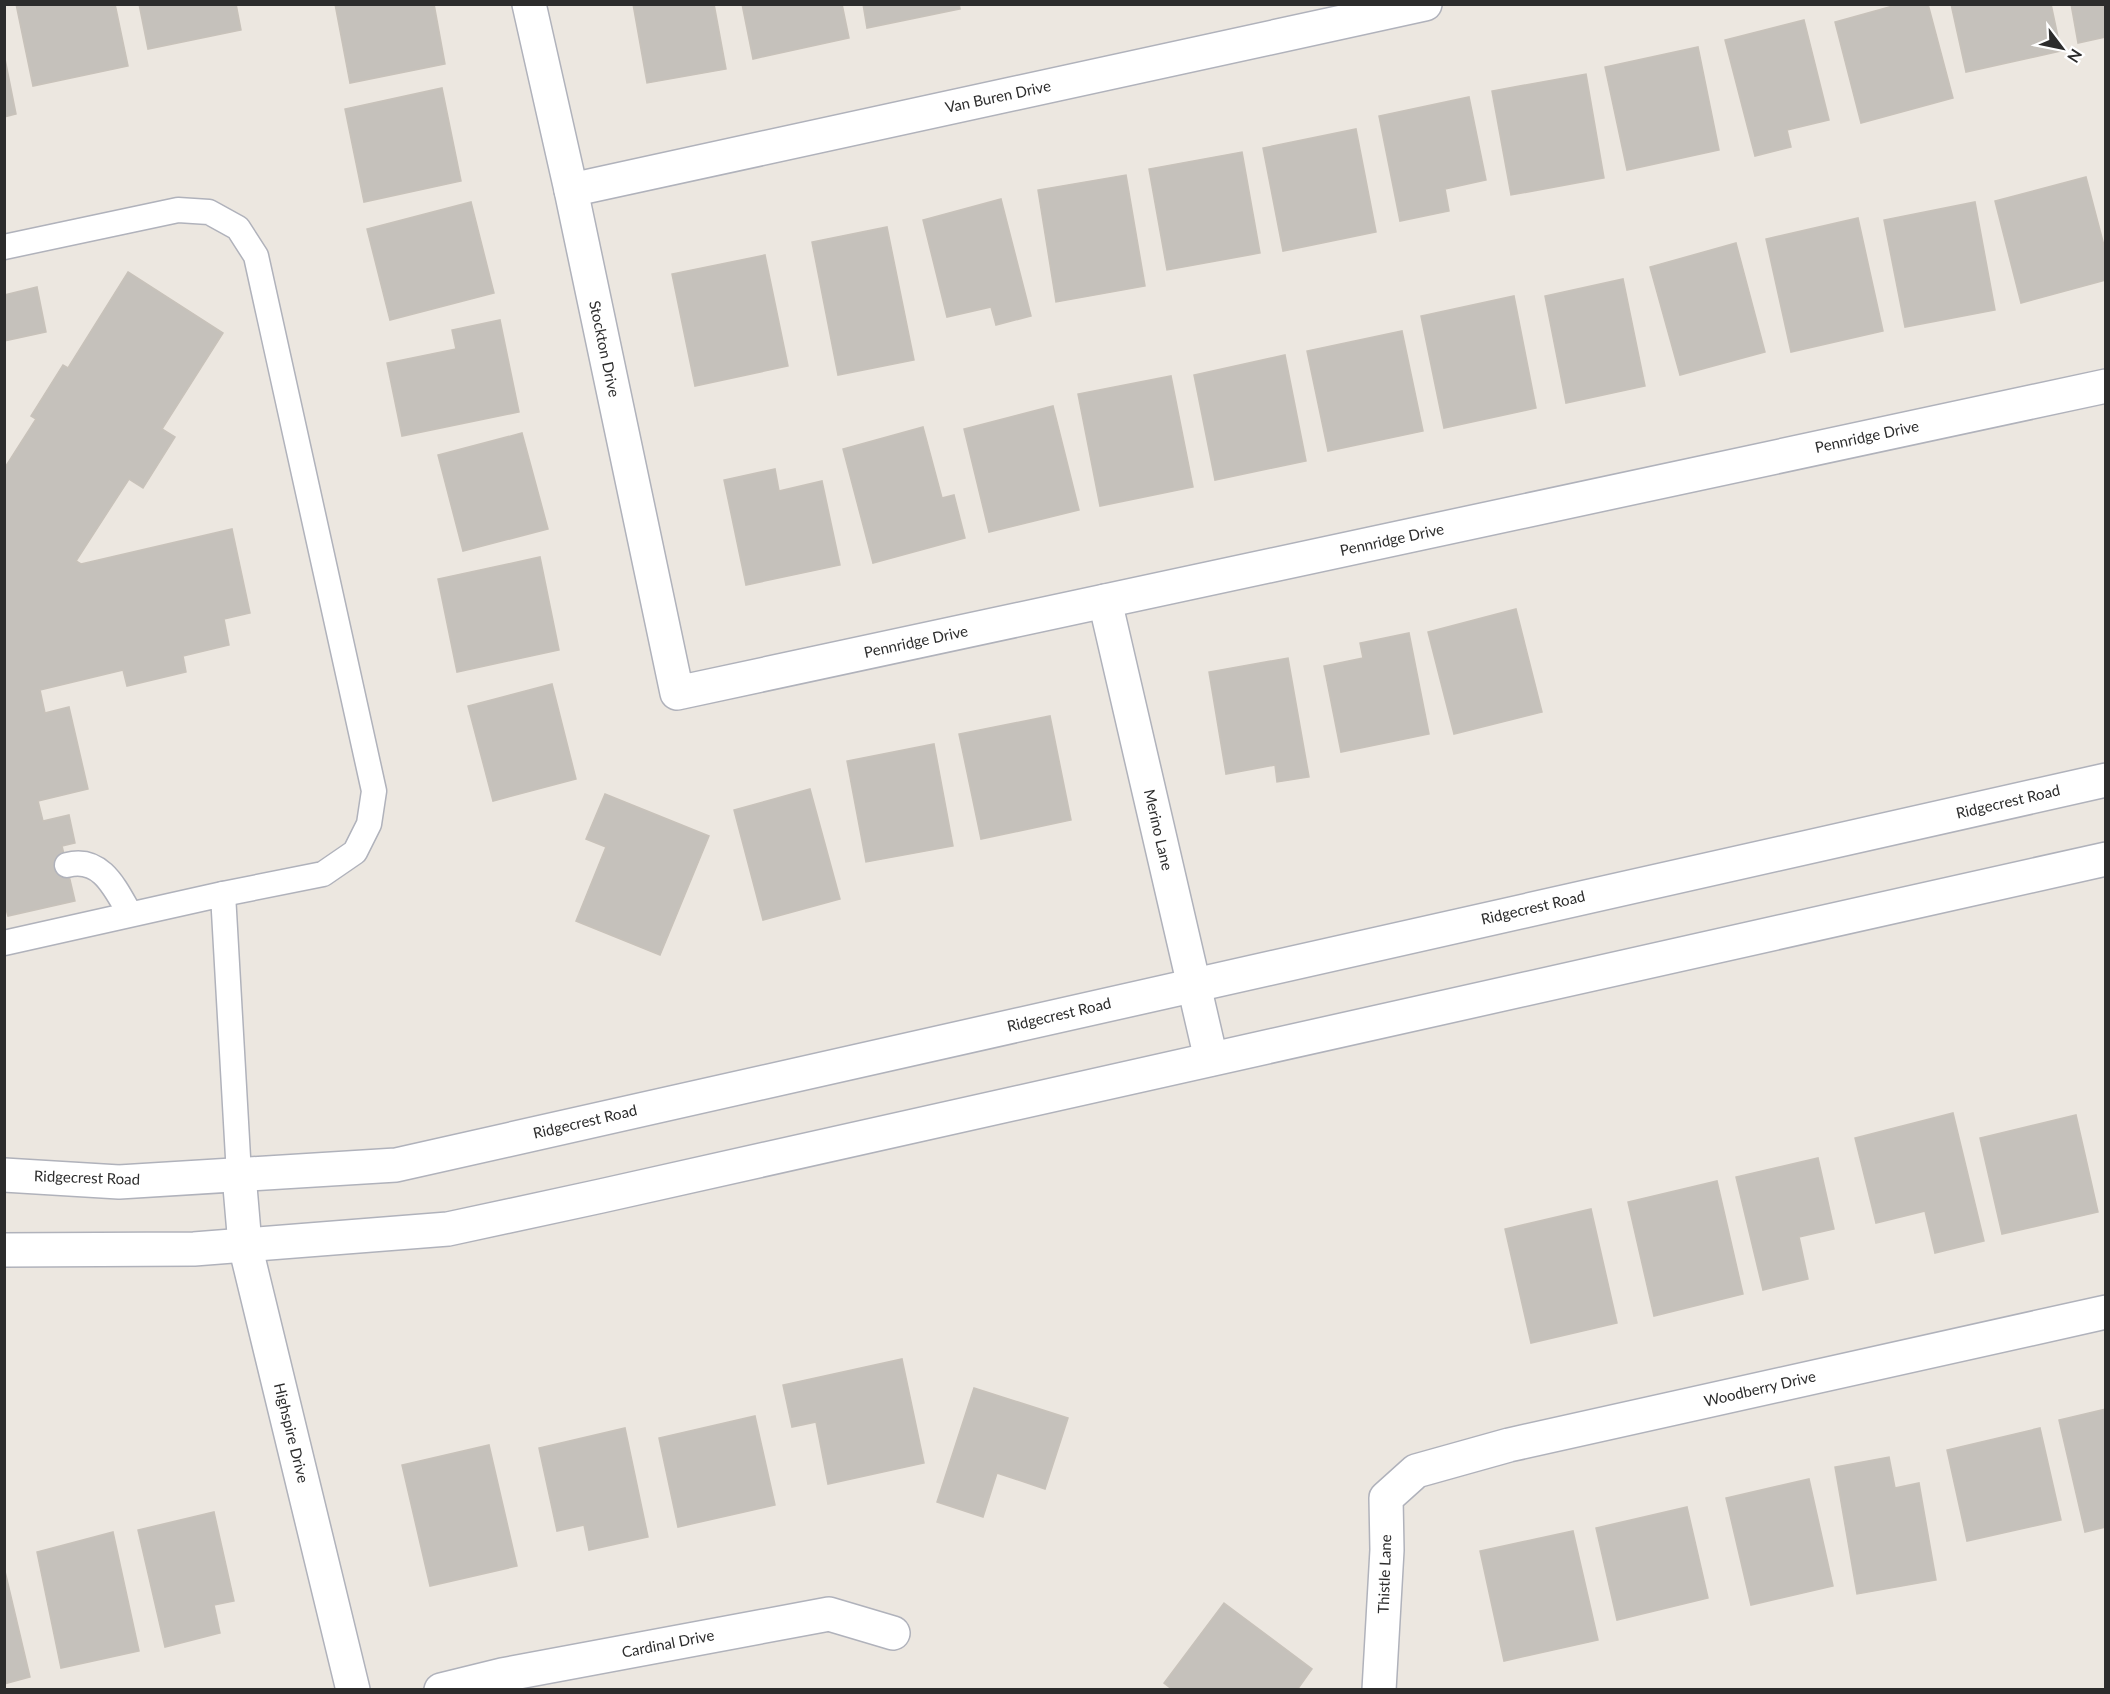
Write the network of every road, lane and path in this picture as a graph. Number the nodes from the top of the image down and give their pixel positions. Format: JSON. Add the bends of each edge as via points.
{"nodes":[{"id":1,"x":529,"y":4,"type":"edge"},
{"id":2,"x":1425,"y":4,"type":"edge"},
{"id":3,"x":571,"y":190,"type":"junction"},
{"id":4,"x":4,"y":247,"type":"edge"},
{"id":5,"x":2106,"y":386,"type":"edge"},
{"id":6,"x":1105,"y":602,"type":"junction"},
{"id":7,"x":677,"y":693,"type":"joint"},
{"id":8,"x":2106,"y":780,"type":"edge"},
{"id":9,"x":2106,"y":859,"type":"edge"},
{"id":10,"x":66,"y":865,"type":"dead end"},
{"id":11,"x":223,"y":894,"type":"junction"},
{"id":12,"x":130,"y":914,"type":"junction"},
{"id":13,"x":4,"y":943,"type":"edge"},
{"id":14,"x":1194,"y":985,"type":"junction"},
{"id":15,"x":1211,"y":1059,"type":"junction"},
{"id":16,"x":4,"y":1174,"type":"edge"},
{"id":17,"x":240,"y":1175,"type":"junction"},
{"id":18,"x":245,"y":1245,"type":"junction"},
{"id":19,"x":4,"y":1250,"type":"edge"},
{"id":20,"x":2106,"y":1312,"type":"edge"},
{"id":21,"x":1416,"y":1471,"type":"joint"},
{"id":22,"x":893,"y":1634,"type":"dead end"},
{"id":23,"x":353,"y":1689,"type":"edge"},
{"id":24,"x":441,"y":1689,"type":"edge"},
{"id":25,"x":1379,"y":1689,"type":"edge"}],
"edges":[{"from":1,"to":3,"type":"street","name":"Stockton Drive"},
{"from":2,"to":3,"type":"street","name":"Van Buren Drive"},
{"from":3,"to":7,"type":"street","name":"Stockton Drive"},
{"from":4,"to":11,"type":"lane","via":[[178,210],[209,212],[238,228],[255,256],[374,791],[369,824],[355,852],[323,874]]},
{"from":5,"to":6,"type":"street","name":"Pennridge Drive"},
{"from":6,"to":7,"type":"street","name":"Pennridge Drive"},
{"from":6,"to":14,"type":"street","name":"Merino Lane"},
{"from":8,"to":14,"type":"street","name":"Ridgecrest Road"},
{"from":9,"to":15,"type":"street"},
{"from":10,"to":12,"type":"lane","via":[[79,862],[96,867]]},
{"from":11,"to":12,"type":"lane"},
{"from":11,"to":17,"type":"lane"},
{"from":12,"to":13,"type":"lane"},
{"from":14,"to":15,"type":"street","name":"Merino Lane"},
{"from":14,"to":17,"type":"street","name":"Ridgecrest Road","via":[[396,1165]]},
{"from":15,"to":18,"type":"street","via":[[448,1229]]},
{"from":16,"to":17,"type":"street","name":"Ridgecrest Road","via":[[119,1182]]},
{"from":17,"to":18,"type":"street","name":"Highspire Drive"},
{"from":18,"to":19,"type":"street"},
{"from":18,"to":23,"type":"street","name":"Highspire Drive"},
{"from":20,"to":21,"type":"street","name":"Woodberry Drive","via":[[1509,1445]]},
{"from":21,"to":25,"type":"street","name":"Thistle Lane","via":[[1386,1498]]},
{"from":22,"to":24,"type":"street","name":"Cardinal Drive","via":[[829,1614]]}]}
